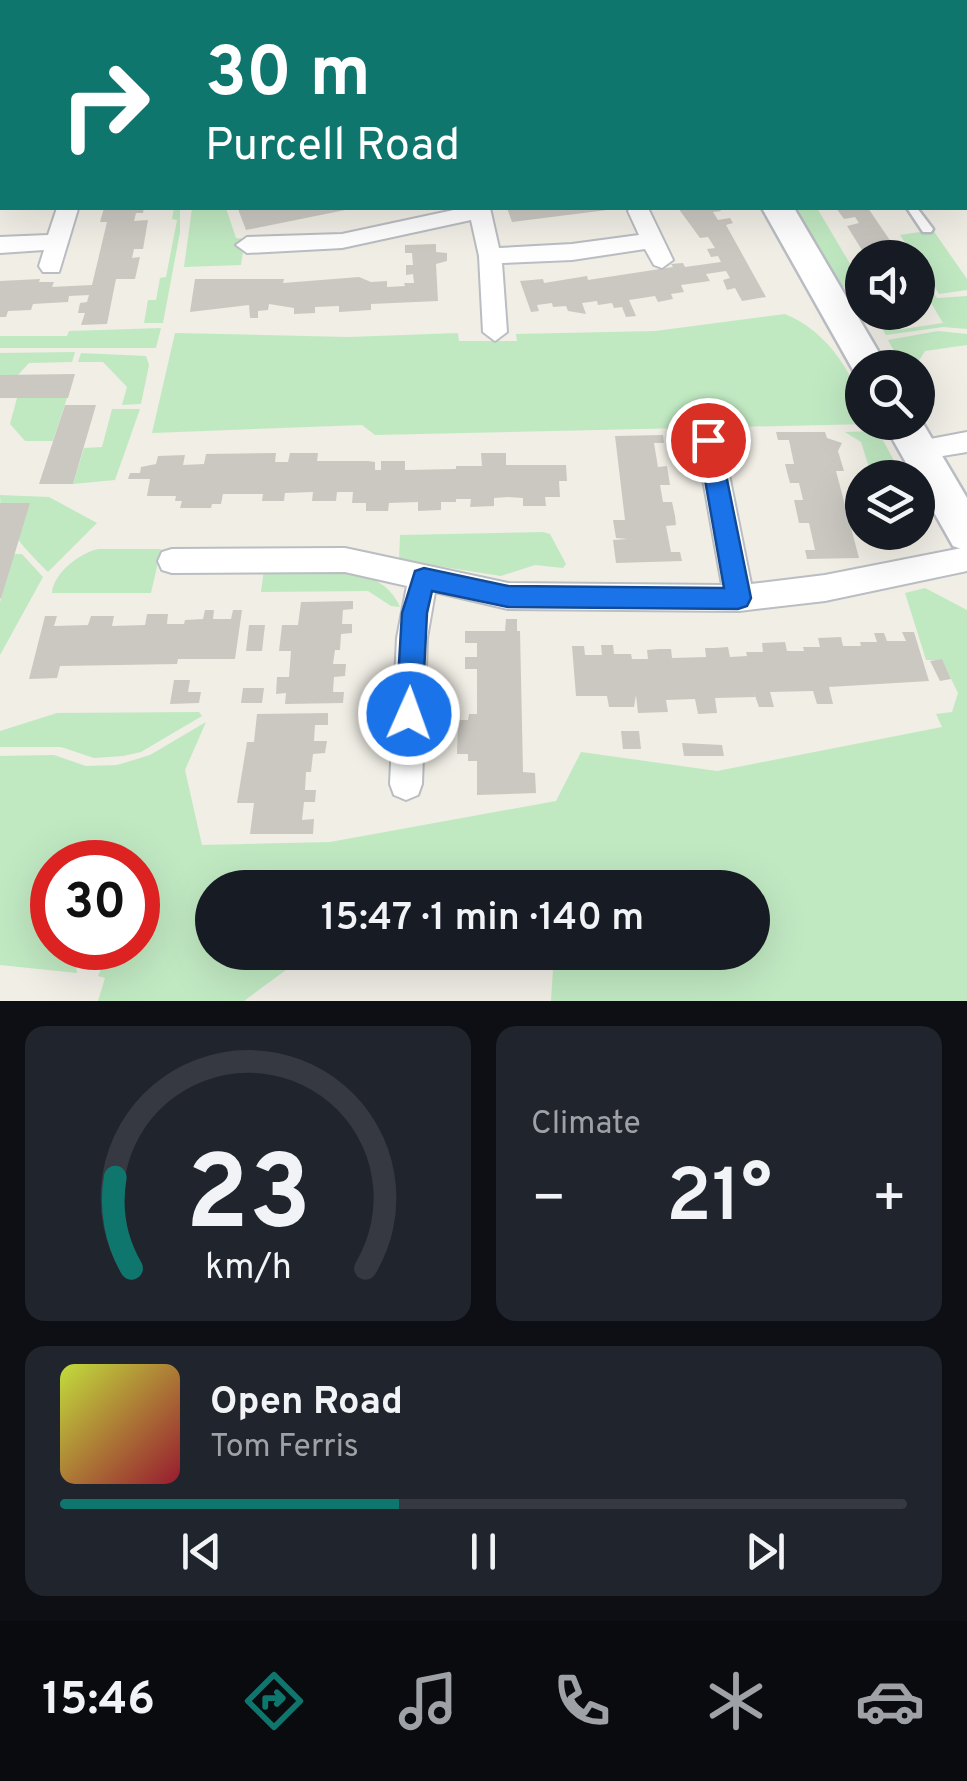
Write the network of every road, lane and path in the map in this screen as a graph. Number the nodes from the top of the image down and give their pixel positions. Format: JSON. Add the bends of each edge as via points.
{"nodes":[{"id":1,"x":67,"y":210,"type":"edge"},
{"id":2,"x":480,"y":210,"type":"edge"},
{"id":3,"x":779,"y":210,"type":"edge"},
{"id":4,"x":913,"y":210,"type":"edge"},
{"id":5,"x":639,"y":211,"type":"dead end"},
{"id":6,"x":926,"y":230,"type":"dead end"},
{"id":7,"x":58,"y":242,"type":"junction"},
{"id":8,"x":0,"y":245,"type":"edge"},
{"id":9,"x":246,"y":246,"type":"dead end"},
{"id":10,"x":490,"y":256,"type":"junction"},
{"id":11,"x":51,"y":266,"type":"dead end"},
{"id":12,"x":495,"y":332,"type":"dead end"},
{"id":13,"x":860,"y":350,"type":"edge"},
{"id":14,"x":935,"y":439,"type":"edge"},
{"id":15,"x":708,"y":440,"type":"dead end"},
{"id":16,"x":912,"y":440,"type":"edge"},
{"id":17,"x":967,"y":442,"type":"edge"},
{"id":18,"x":967,"y":534,"type":"edge"},
{"id":19,"x":967,"y":559,"type":"edge"},
{"id":20,"x":172,"y":561,"type":"dead end"},
{"id":21,"x":424,"y":578,"type":"junction"},
{"id":22,"x":738,"y":598,"type":"junction"},
{"id":23,"x":406,"y":784,"type":"dead end"}],
"edges":[{"from":1,"to":7,"type":"street"},
{"from":2,"to":9,"type":"street","via":[[342,241]]},
{"from":2,"to":10,"type":"street"},
{"from":3,"to":13,"type":"street"},
{"from":4,"to":6,"type":"lane"},
{"from":5,"to":10,"type":"street","via":[[658,250]]},
{"from":7,"to":8,"type":"street"},
{"from":7,"to":11,"type":"street"},
{"from":10,"to":12,"type":"street"},
{"from":14,"to":17,"type":"street"},
{"from":15,"to":22,"type":"street"},
{"from":16,"to":18,"type":"street"},
{"from":19,"to":22,"type":"street"},
{"from":20,"to":21,"type":"street","via":[[345,560]]},
{"from":21,"to":22,"type":"street","via":[[508,596]]},
{"from":21,"to":23,"type":"street","via":[[412,638]]}]}
